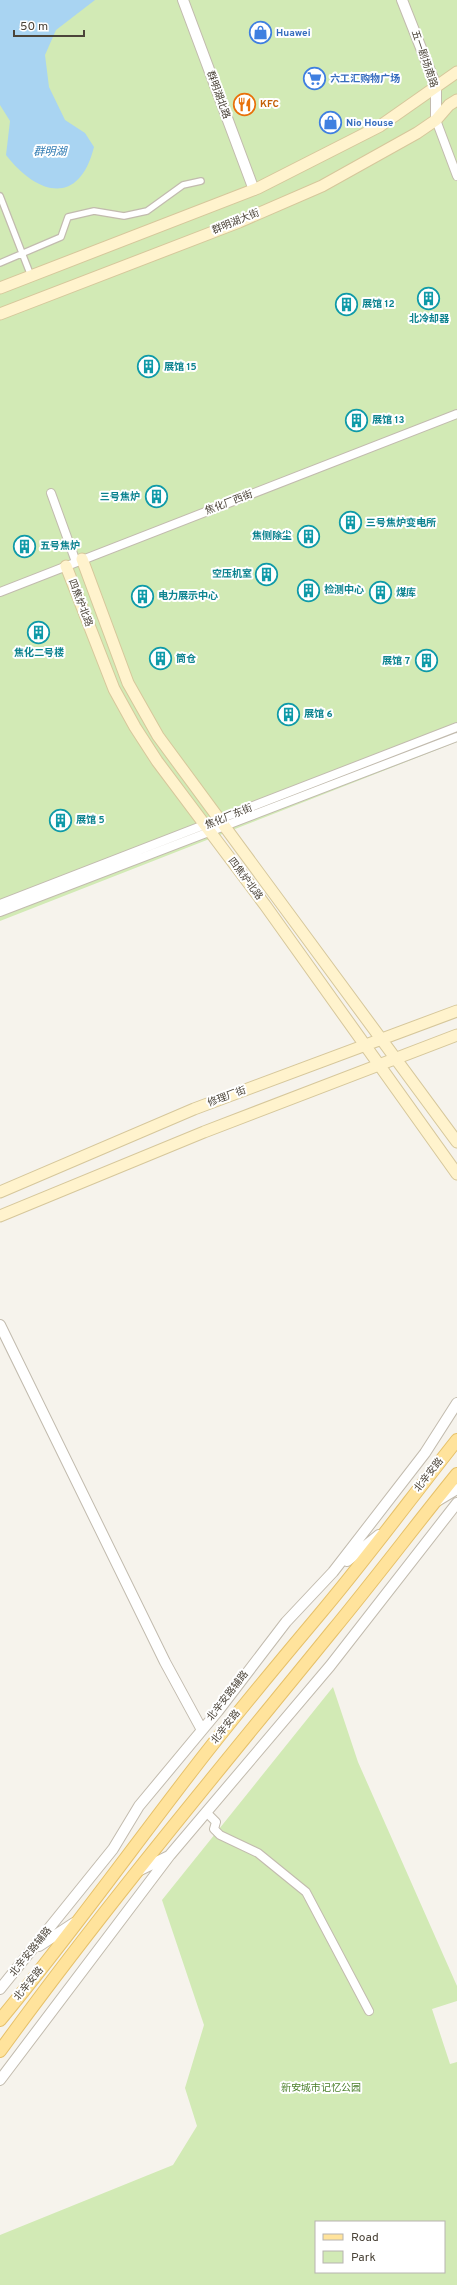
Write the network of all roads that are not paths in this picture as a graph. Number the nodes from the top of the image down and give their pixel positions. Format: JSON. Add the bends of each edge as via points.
{"nodes":[{"id":1,"x":183,"y":0,"type":"edge"},
{"id":2,"x":402,"y":0,"type":"edge"},
{"id":3,"x":457,"y":72,"type":"edge"},
{"id":4,"x":436,"y":86,"type":"junction"},
{"id":5,"x":457,"y":100,"type":"edge"},
{"id":6,"x":436,"y":120,"type":"junction"},
{"id":7,"x":457,"y":176,"type":"edge"},
{"id":8,"x":202,"y":181,"type":"dead end"},
{"id":9,"x":254,"y":190,"type":"junction"},
{"id":10,"x":0,"y":196,"type":"edge"},
{"id":11,"x":22,"y":254,"type":"junction"},
{"id":12,"x":0,"y":263,"type":"edge"},
{"id":13,"x":31,"y":276,"type":"junction"},
{"id":14,"x":0,"y":288,"type":"edge"},
{"id":15,"x":0,"y":314,"type":"edge"},
{"id":16,"x":457,"y":414,"type":"edge"},
{"id":17,"x":51,"y":493,"type":"dead end"},
{"id":18,"x":75,"y":562,"type":"junction"},
{"id":19,"x":0,"y":592,"type":"edge"},
{"id":20,"x":457,"y":727,"type":"edge"},
{"id":21,"x":457,"y":737,"type":"edge"},
{"id":22,"x":223,"y":824,"type":"junction"},
{"id":23,"x":208,"y":830,"type":"junction"},
{"id":24,"x":0,"y":904,"type":"edge"},
{"id":25,"x":0,"y":912,"type":"edge"},
{"id":26,"x":457,"y":1011,"type":"edge"},
{"id":27,"x":457,"y":1035,"type":"edge"},
{"id":28,"x":382,"y":1039,"type":"junction"},
{"id":29,"x":365,"y":1045,"type":"junction"},
{"id":30,"x":397,"y":1059,"type":"junction"},
{"id":31,"x":379,"y":1066,"type":"junction"},
{"id":32,"x":457,"y":1142,"type":"edge"},
{"id":33,"x":457,"y":1174,"type":"edge"},
{"id":34,"x":0,"y":1192,"type":"edge"},
{"id":35,"x":0,"y":1216,"type":"edge"},
{"id":36,"x":0,"y":1325,"type":"edge"},
{"id":37,"x":457,"y":1403,"type":"edge"},
{"id":38,"x":457,"y":1440,"type":"edge"},
{"id":39,"x":457,"y":1474,"type":"edge"},
{"id":40,"x":457,"y":1489,"type":"edge"},
{"id":41,"x":457,"y":1503,"type":"edge"},
{"id":42,"x":432,"y":1504,"type":"junction"},
{"id":43,"x":390,"y":1526,"type":"junction"},
{"id":44,"x":400,"y":1546,"type":"junction"},
{"id":45,"x":412,"y":1558,"type":"junction"},
{"id":46,"x":333,"y":1572,"type":"junction"},
{"id":47,"x":202,"y":1730,"type":"junction"},
{"id":48,"x":207,"y":1813,"type":"junction"},
{"id":49,"x":170,"y":1855,"type":"junction"},
{"id":50,"x":140,"y":1870,"type":"junction"},
{"id":51,"x":79,"y":1920,"type":"junction"},
{"id":52,"x":32,"y":1951,"type":"junction"},
{"id":53,"x":0,"y":1989,"type":"edge"},
{"id":54,"x":369,"y":2010,"type":"dead end"},
{"id":55,"x":0,"y":2020,"type":"edge"},
{"id":56,"x":0,"y":2051,"type":"edge"},
{"id":57,"x":0,"y":2080,"type":"edge"}],
"edges":[{"from":1,"to":9,"type":"street","name":"群明湖北路"},
{"from":2,"to":4,"type":"street","name":"五一剧场南路"},
{"from":3,"to":4,"type":"main road"},
{"from":4,"to":6,"type":"street","name":"五一剧场南路"},
{"from":4,"to":9,"type":"main road","via":[[380,126]]},
{"from":5,"to":6,"type":"main road","name":"群明湖大街"},
{"from":6,"to":7,"type":"street"},
{"from":6,"to":15,"type":"main road","name":"群明湖大街","via":[[380,155],[322,186],[239,222]]},
{"from":8,"to":11,"type":"street","via":[[183,185],[147,211],[124,216],[94,211],[68,217],[61,237]]},
{"from":9,"to":13,"type":"main road"},
{"from":10,"to":11,"type":"street"},
{"from":11,"to":12,"type":"street"},
{"from":11,"to":13,"type":"street"},
{"from":13,"to":14,"type":"main road"},
{"from":16,"to":18,"type":"street","name":"焦化厂西街"},
{"from":17,"to":18,"type":"street"},
{"from":18,"to":19,"type":"street","name":"焦化厂西街"},
{"from":18,"to":22,"type":"main road","name":"四焦炉北路","via":[[128,683],[158,736]]},
{"from":18,"to":23,"type":"main road","name":"四焦炉北路","via":[[114,689],[157,761]]},
{"from":20,"to":22,"type":"street","name":"焦化厂东街"},
{"from":21,"to":22,"type":"street","name":"焦化厂东街"},
{"from":22,"to":23,"type":"street","name":"焦化厂东街"},
{"from":22,"to":28,"type":"main road","name":"四焦炉北路"},
{"from":23,"to":24,"type":"street","name":"焦化厂东街"},
{"from":23,"to":25,"type":"street","name":"焦化厂东街"},
{"from":23,"to":29,"type":"main road","name":"四焦炉北路"},
{"from":26,"to":28,"type":"main road","name":"修理厂街"},
{"from":27,"to":30,"type":"main road"},
{"from":28,"to":29,"type":"main road","name":"修理厂街"},
{"from":28,"to":30,"type":"main road","name":"四焦炉北路"},
{"from":29,"to":31,"type":"main road","name":"四焦炉北路"},
{"from":29,"to":34,"type":"main road","name":"修理厂街","via":[[194,1109]]},
{"from":30,"to":31,"type":"main road"},
{"from":30,"to":32,"type":"main road","name":"四焦炉北路"},
{"from":31,"to":33,"type":"main road","name":"四焦炉北路"},
{"from":31,"to":35,"type":"main road","via":[[204,1132]]},
{"from":36,"to":47,"type":"street","via":[[155,1642]]},
{"from":37,"to":46,"type":"street","name":"北辛安路辅路","via":[[425,1453]]},
{"from":38,"to":43,"type":"main road","name":"北辛安路"},
{"from":39,"to":42,"type":"main road","name":"北辛安路"},
{"from":40,"to":42,"type":"street"},
{"from":41,"to":45,"type":"street"},
{"from":42,"to":44,"type":"main road","name":"北辛安路"},
{"from":43,"to":46,"type":"street"},
{"from":43,"to":51,"type":"main road","name":"北辛安路","via":[[275,1665]]},
{"from":44,"to":45,"type":"street"},
{"from":44,"to":50,"type":"main road","name":"北辛安路"},
{"from":45,"to":48,"type":"street","via":[[330,1666]]},
{"from":46,"to":47,"type":"street","name":"北辛安路辅路","via":[[286,1622]]},
{"from":47,"to":52,"type":"street","name":"北辛安路辅路","via":[[139,1806],[113,1849]]},
{"from":48,"to":49,"type":"street"},
{"from":48,"to":54,"type":"street","via":[[216,1822],[214,1829],[220,1835],[258,1853],[306,1892]]},
{"from":49,"to":50,"type":"street"},
{"from":49,"to":57,"type":"street"},
{"from":50,"to":56,"type":"main road","name":"北辛安路","via":[[35,2002]]},
{"from":51,"to":52,"type":"street"},
{"from":51,"to":55,"type":"main road","name":"北辛安路"},
{"from":52,"to":53,"type":"street","name":"北辛安路辅路"}]}
